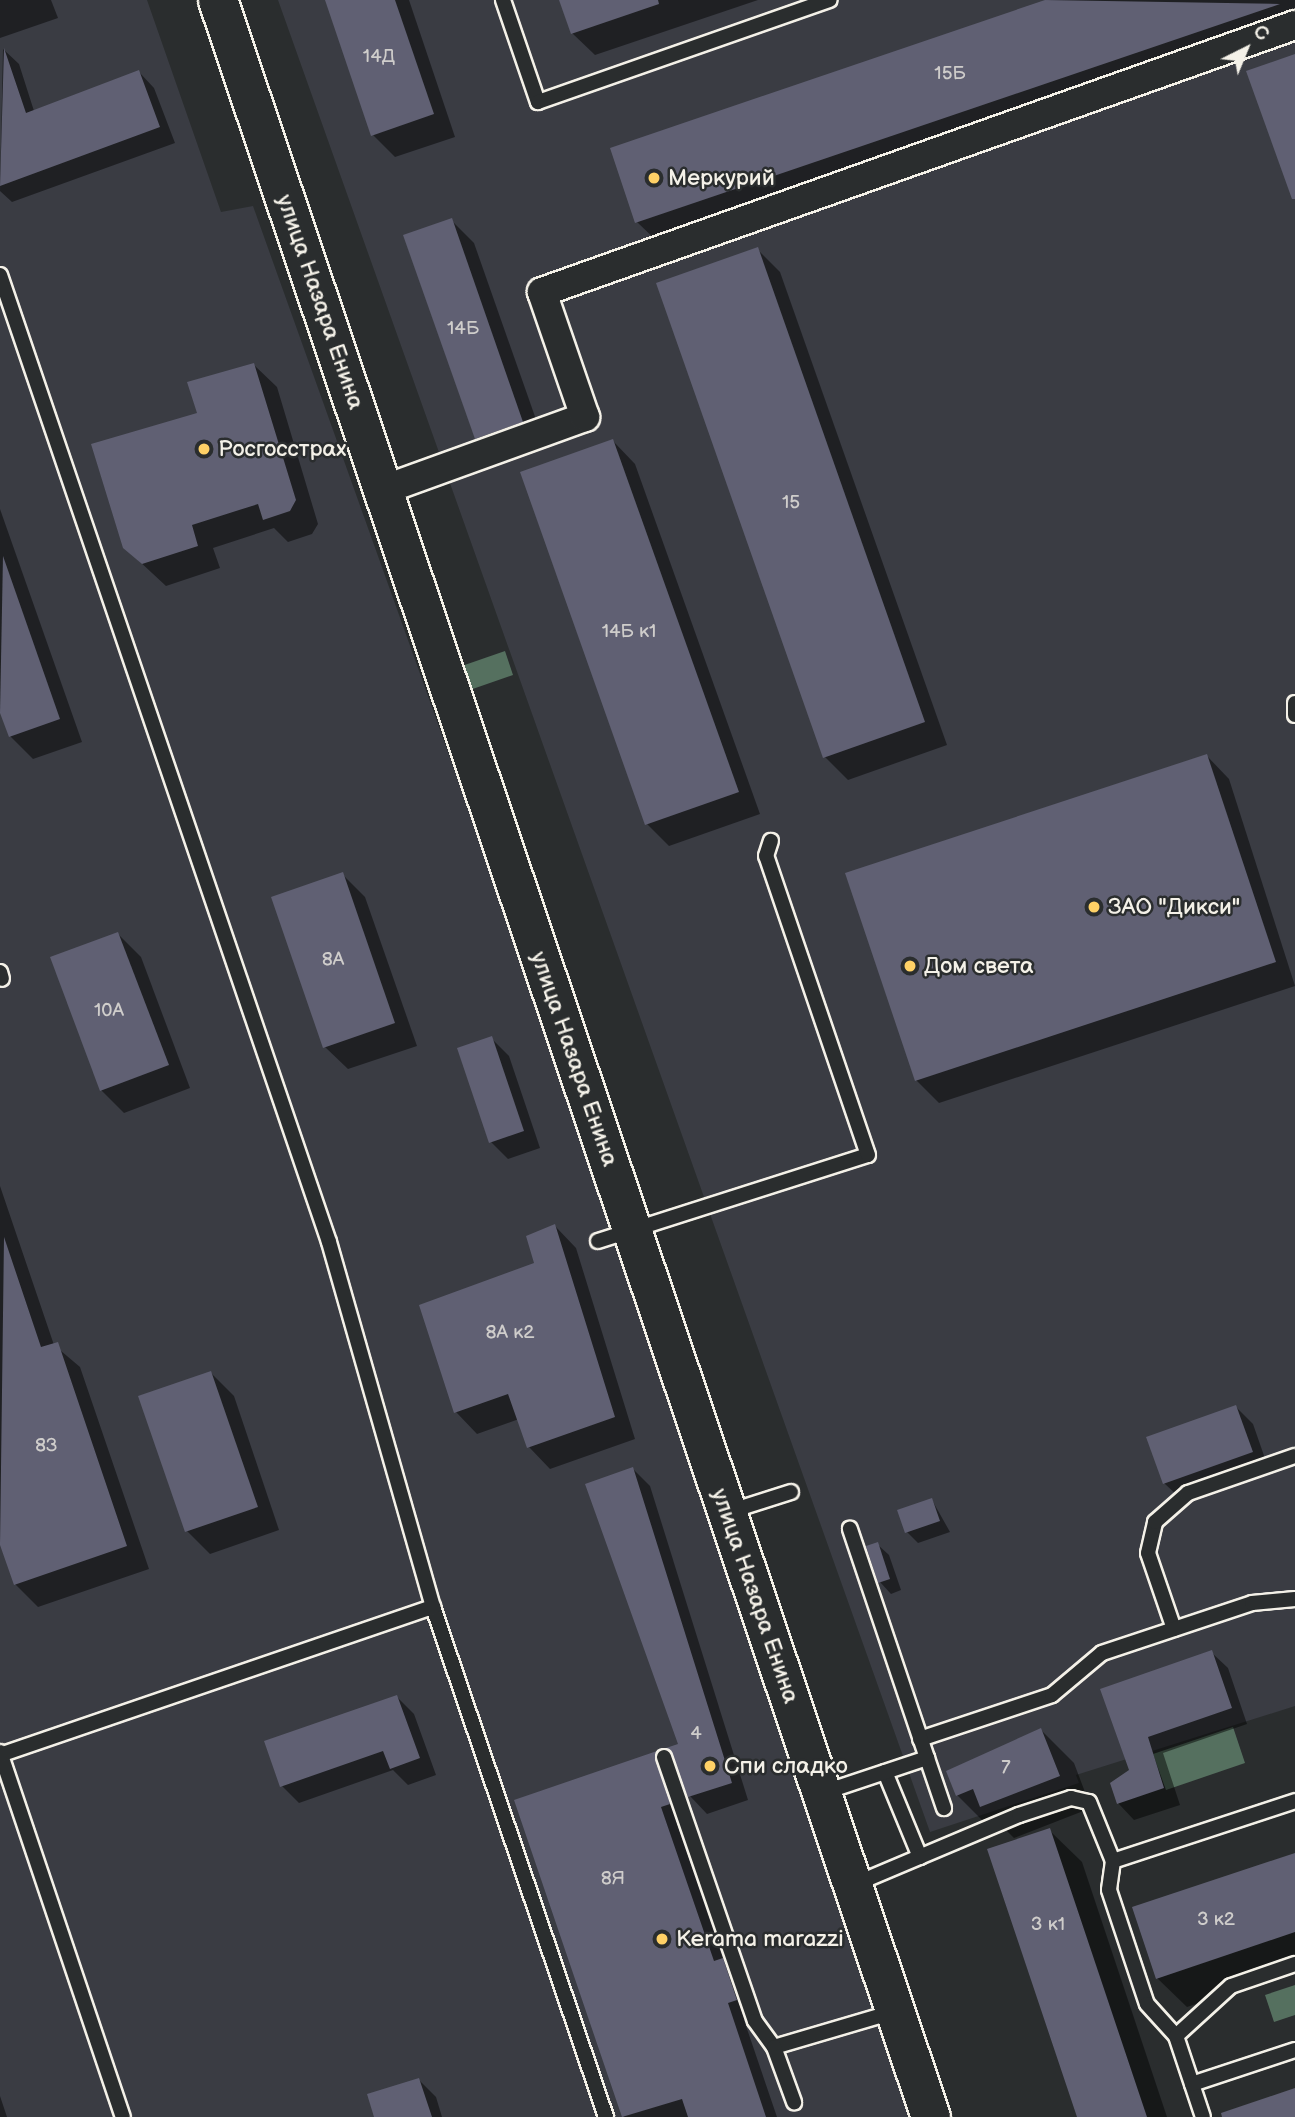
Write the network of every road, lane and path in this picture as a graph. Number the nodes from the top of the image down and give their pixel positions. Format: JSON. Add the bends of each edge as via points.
{"nodes":[{"id":1,"x":218,"y":0,"type":"edge"},
{"id":2,"x":503,"y":0,"type":"edge"},
{"id":3,"x":830,"y":0,"type":"edge"},
{"id":4,"x":1295,"y":25,"type":"edge"},
{"id":5,"x":0,"y":275,"type":"edge"},
{"id":6,"x":383,"y":490,"type":"junction"},
{"id":7,"x":1295,"y":703,"type":"edge"},
{"id":8,"x":1295,"y":715,"type":"edge"},
{"id":9,"x":772,"y":841,"type":"dead end"},
{"id":10,"x":615,"y":1236,"type":"junction"},
{"id":11,"x":1295,"y":1456,"type":"edge"},
{"id":12,"x":791,"y":1492,"type":"dead end"},
{"id":13,"x":727,"y":1513,"type":"junction"},
{"id":14,"x":850,"y":1529,"type":"dead end"},
{"id":15,"x":1295,"y":1599,"type":"edge"},
{"id":16,"x":433,"y":1607,"type":"junction"},
{"id":17,"x":1174,"y":1629,"type":"junction"},
{"id":18,"x":920,"y":1739,"type":"junction"},
{"id":19,"x":0,"y":1754,"type":"edge"},
{"id":20,"x":664,"y":1757,"type":"dead end"},
{"id":21,"x":927,"y":1758,"type":"junction"},
{"id":22,"x":885,"y":1772,"type":"junction"},
{"id":23,"x":821,"y":1793,"type":"junction"},
{"id":24,"x":1295,"y":1801,"type":"edge"},
{"id":25,"x":944,"y":1808,"type":"dead end"},
{"id":26,"x":920,"y":1857,"type":"junction"},
{"id":27,"x":1113,"y":1861,"type":"junction"},
{"id":28,"x":852,"y":1885,"type":"junction"},
{"id":29,"x":1295,"y":1964,"type":"edge"},
{"id":30,"x":895,"y":2012,"type":"junction"},
{"id":31,"x":1176,"y":2036,"type":"junction"},
{"id":32,"x":774,"y":2047,"type":"junction"},
{"id":33,"x":1295,"y":2050,"type":"edge"},
{"id":34,"x":1192,"y":2084,"type":"junction"},
{"id":35,"x":794,"y":2102,"type":"dead end"},
{"id":36,"x":123,"y":2117,"type":"edge"},
{"id":37,"x":606,"y":2117,"type":"edge"},
{"id":38,"x":931,"y":2117,"type":"edge"},
{"id":39,"x":1203,"y":2117,"type":"edge"}],
"edges":[{"from":1,"to":6,"type":"main road","name":"улица Назара Енина"},
{"from":2,"to":3,"type":"lane","via":[[538,102]]},
{"from":4,"to":6,"type":"street","via":[[542,292],[585,417]]},
{"from":5,"to":16,"type":"lane","via":[[329,1242]]},
{"from":6,"to":10,"type":"main road","name":"улица Назара Енина"},
{"from":7,"to":8,"type":"lane"},
{"from":9,"to":10,"type":"lane","via":[[766,856],[868,1155]]},
{"from":10,"to":13,"type":"main road","name":"улица Назара Енина"},
{"from":11,"to":17,"type":"lane","via":[[1188,1493],[1148,1531],[1148,1553]]},
{"from":12,"to":13,"type":"lane"},
{"from":13,"to":23,"type":"main road","name":"улица Назара Енина"},
{"from":14,"to":18,"type":"lane"},
{"from":15,"to":17,"type":"lane","via":[[1252,1603]]},
{"from":16,"to":19,"type":"lane"},
{"from":16,"to":37,"type":"lane"},
{"from":17,"to":18,"type":"lane","via":[[1102,1653],[1052,1695]]},
{"from":18,"to":21,"type":"lane"},
{"from":19,"to":36,"type":"lane"},
{"from":20,"to":32,"type":"lane","via":[[755,2021]]},
{"from":21,"to":22,"type":"lane"},
{"from":21,"to":25,"type":"lane"},
{"from":22,"to":23,"type":"lane"},
{"from":22,"to":26,"type":"lane"},
{"from":23,"to":28,"type":"main road","name":"улица Назара Енина"},
{"from":24,"to":27,"type":"lane"},
{"from":26,"to":27,"type":"lane","via":[[1081,1798],[1096,1812]]},
{"from":26,"to":28,"type":"lane"},
{"from":27,"to":31,"type":"lane","via":[[1109,1890],[1147,2004]]},
{"from":28,"to":30,"type":"main road","name":"улица Назара Енина"},
{"from":29,"to":31,"type":"lane","via":[[1231,1986]]},
{"from":30,"to":32,"type":"lane"},
{"from":30,"to":38,"type":"main road","name":"улица Назара Енина"},
{"from":31,"to":34,"type":"lane"},
{"from":32,"to":35,"type":"lane"},
{"from":33,"to":34,"type":"lane"},
{"from":34,"to":39,"type":"lane"}]}
